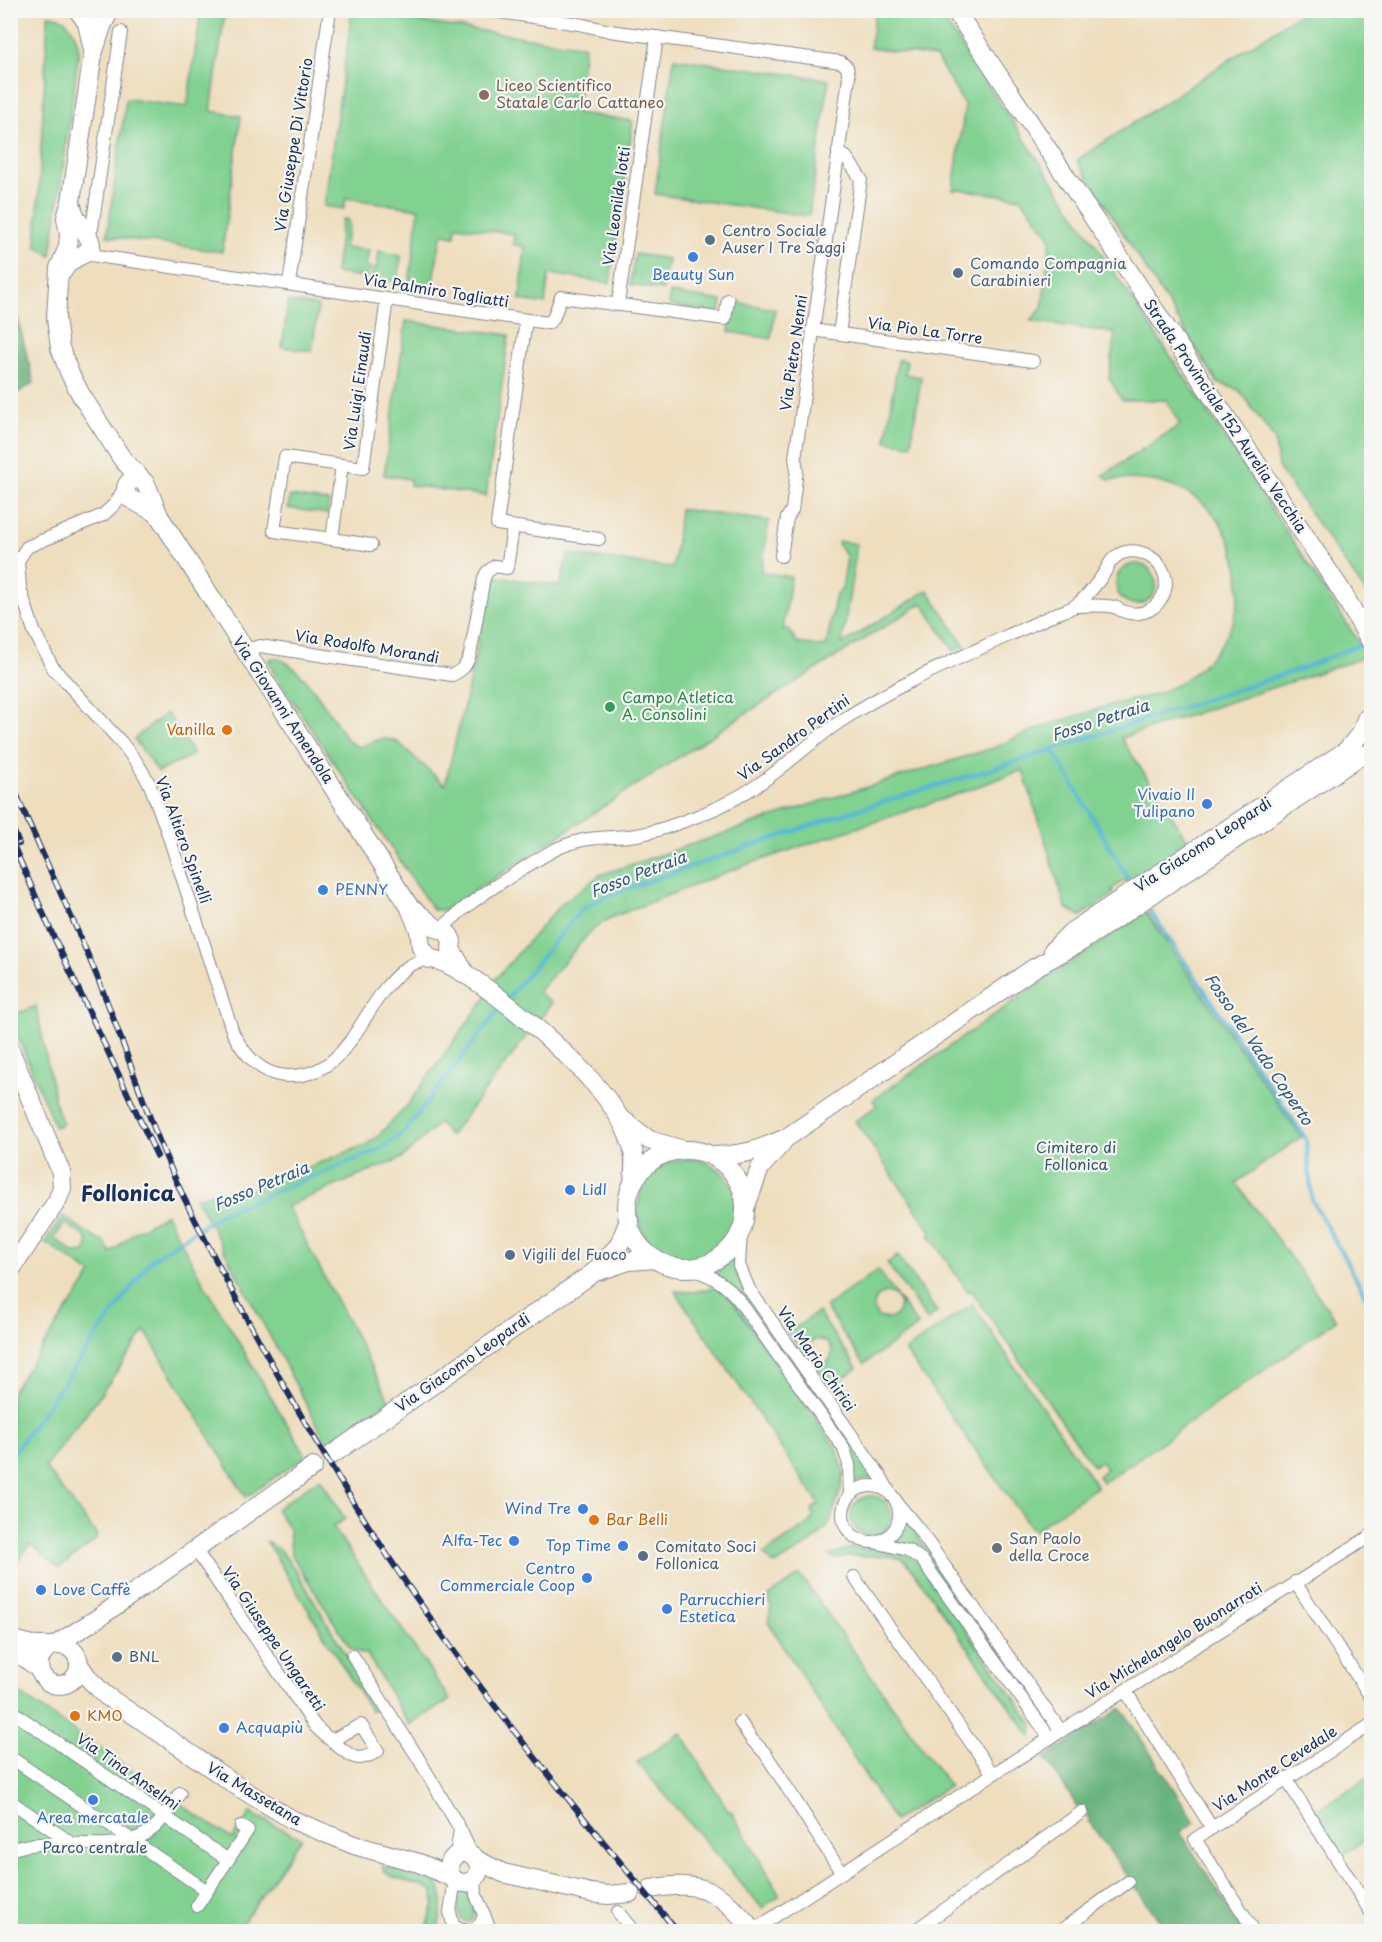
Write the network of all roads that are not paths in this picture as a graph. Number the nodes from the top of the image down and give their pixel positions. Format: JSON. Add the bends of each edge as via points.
{"nodes":[{"id":1,"x":78,"y":10,"type":"edge"},
{"id":2,"x":86,"y":10,"type":"edge"},
{"id":3,"x":100,"y":10,"type":"edge"},
{"id":4,"x":110,"y":10,"type":"edge"},
{"id":5,"x":330,"y":10,"type":"edge"},
{"id":6,"x":486,"y":10,"type":"edge"},
{"id":7,"x":955,"y":10,"type":"edge"},
{"id":8,"x":120,"y":32,"type":"dead end"},
{"id":9,"x":657,"y":37,"type":"junction"},
{"id":10,"x":95,"y":47,"type":"junction"},
{"id":11,"x":116,"y":59,"type":"junction"},
{"id":12,"x":838,"y":152,"type":"junction"},
{"id":13,"x":81,"y":243,"type":"junction"},
{"id":14,"x":289,"y":284,"type":"junction"},
{"id":15,"x":387,"y":299,"type":"junction"},
{"id":16,"x":728,"y":300,"type":"dead end"},
{"id":17,"x":618,"y":304,"type":"junction"},
{"id":18,"x":526,"y":320,"type":"junction"},
{"id":19,"x":812,"y":330,"type":"junction"},
{"id":20,"x":839,"y":334,"type":"junction"},
{"id":21,"x":1033,"y":361,"type":"dead end"},
{"id":22,"x":342,"y":465,"type":"junction"},
{"id":23,"x":135,"y":488,"type":"junction"},
{"id":24,"x":513,"y":527,"type":"junction"},
{"id":25,"x":332,"y":539,"type":"junction"},
{"id":26,"x":598,"y":539,"type":"dead end"},
{"id":27,"x":371,"y":545,"type":"dead end"},
{"id":28,"x":781,"y":556,"type":"dead end"},
{"id":29,"x":1075,"y":606,"type":"junction"},
{"id":30,"x":1371,"y":644,"type":"edge"},
{"id":31,"x":245,"y":651,"type":"junction"},
{"id":32,"x":1369,"y":711,"type":"edge"},
{"id":33,"x":1371,"y":738,"type":"edge"},
{"id":34,"x":1371,"y":752,"type":"edge"},
{"id":35,"x":438,"y":943,"type":"junction"},
{"id":36,"x":1035,"y":968,"type":"junction"},
{"id":37,"x":10,"y":1050,"type":"edge"},
{"id":38,"x":618,"y":1115,"type":"junction"},
{"id":39,"x":786,"y":1138,"type":"junction"},
{"id":40,"x":682,"y":1150,"type":"junction"},
{"id":41,"x":713,"y":1156,"type":"junction"},
{"id":42,"x":633,"y":1183,"type":"junction"},
{"id":43,"x":745,"y":1208,"type":"junction"},
{"id":44,"x":629,"y":1220,"type":"junction"},
{"id":45,"x":741,"y":1232,"type":"junction"},
{"id":46,"x":655,"y":1259,"type":"junction"},
{"id":47,"x":686,"y":1268,"type":"junction"},
{"id":48,"x":10,"y":1271,"type":"edge"},
{"id":49,"x":593,"y":1273,"type":"junction"},
{"id":50,"x":333,"y":1454,"type":"dead end"},
{"id":51,"x":313,"y":1467,"type":"dead end"},
{"id":52,"x":850,"y":1495,"type":"junction"},
{"id":53,"x":894,"y":1499,"type":"junction"},
{"id":54,"x":1371,"y":1535,"type":"edge"},
{"id":55,"x":874,"y":1542,"type":"junction"},
{"id":56,"x":195,"y":1549,"type":"junction"},
{"id":57,"x":854,"y":1577,"type":"dead end"},
{"id":58,"x":1295,"y":1582,"type":"junction"},
{"id":59,"x":98,"y":1618,"type":"junction"},
{"id":60,"x":10,"y":1639,"type":"edge"},
{"id":61,"x":53,"y":1646,"type":"junction"},
{"id":62,"x":10,"y":1651,"type":"edge"},
{"id":63,"x":353,"y":1656,"type":"dead end"},
{"id":64,"x":80,"y":1663,"type":"junction"},
{"id":65,"x":39,"y":1669,"type":"junction"},
{"id":66,"x":67,"y":1684,"type":"junction"},
{"id":67,"x":1125,"y":1690,"type":"junction"},
{"id":68,"x":105,"y":1695,"type":"junction"},
{"id":69,"x":1371,"y":1699,"type":"edge"},
{"id":70,"x":10,"y":1710,"type":"edge"},
{"id":71,"x":740,"y":1722,"type":"dead end"},
{"id":72,"x":1371,"y":1724,"type":"edge"},
{"id":73,"x":1061,"y":1731,"type":"junction"},
{"id":74,"x":1050,"y":1738,"type":"junction"},
{"id":75,"x":332,"y":1740,"type":"dead end"},
{"id":76,"x":10,"y":1756,"type":"edge"},
{"id":77,"x":993,"y":1774,"type":"junction"},
{"id":78,"x":1286,"y":1779,"type":"junction"},
{"id":79,"x":180,"y":1793,"type":"dead end"},
{"id":80,"x":10,"y":1801,"type":"edge"},
{"id":81,"x":1082,"y":1812,"type":"dead end"},
{"id":82,"x":164,"y":1816,"type":"junction"},
{"id":83,"x":241,"y":1826,"type":"dead end"},
{"id":84,"x":1212,"y":1828,"type":"junction"},
{"id":85,"x":133,"y":1840,"type":"junction"},
{"id":86,"x":70,"y":1842,"type":"junction"},
{"id":87,"x":12,"y":1848,"type":"edge"},
{"id":88,"x":228,"y":1860,"type":"junction"},
{"id":89,"x":419,"y":1863,"type":"junction"},
{"id":90,"x":468,"y":1863,"type":"junction"},
{"id":91,"x":841,"y":1872,"type":"junction"},
{"id":92,"x":454,"y":1879,"type":"junction"},
{"id":93,"x":1128,"y":1882,"type":"dead end"},
{"id":94,"x":650,"y":1889,"type":"dead end"},
{"id":95,"x":207,"y":1891,"type":"junction"},
{"id":96,"x":630,"y":1893,"type":"dead end"},
{"id":97,"x":197,"y":1906,"type":"dead end"},
{"id":98,"x":618,"y":1912,"type":"dead end"},
{"id":99,"x":1371,"y":1914,"type":"edge"},
{"id":100,"x":484,"y":1915,"type":"junction"},
{"id":101,"x":450,"y":1917,"type":"junction"},
{"id":102,"x":471,"y":1931,"type":"edge"},
{"id":103,"x":491,"y":1931,"type":"edge"},
{"id":104,"x":754,"y":1931,"type":"edge"},
{"id":105,"x":447,"y":1932,"type":"edge"},
{"id":106,"x":634,"y":1932,"type":"edge"},
{"id":107,"x":913,"y":1932,"type":"edge"},
{"id":108,"x":1059,"y":1932,"type":"edge"},
{"id":109,"x":1255,"y":1932,"type":"edge"}],
"edges":[{"from":1,"to":10,"type":"main road"},
{"from":2,"to":3,"type":"main road"},
{"from":4,"to":10,"type":"main road"},
{"from":5,"to":14,"type":"street","name":"Via Giuseppe Di Vittorio"},
{"from":6,"to":9,"type":"street"},
{"from":7,"to":30,"type":"main road","name":"Strada Provinciale 152 Aurelia Vecchia","via":[[1357,616]]},
{"from":8,"to":11,"type":"street","name":"Via Giovanni Amendola"},
{"from":9,"to":12,"type":"street","name":"Via Pietro Nenni","via":[[841,62],[847,67],[849,78]]},
{"from":9,"to":17,"type":"street","name":"Via Leonilde Iotti"},
{"from":10,"to":11,"type":"street"},
{"from":10,"to":13,"type":"main road","via":[[71,201]]},
{"from":11,"to":13,"type":"street","name":"Via Giovanni Amendola","via":[[92,228]]},
{"from":12,"to":19,"type":"street","name":"Via Pietro Nenni"},
{"from":12,"to":20,"type":"street","via":[[861,179]]},
{"from":13,"to":14,"type":"street","name":"Via Palmiro Togliatti","via":[[108,257]]},
{"from":13,"to":23,"type":"main road","name":"Via Giovanni Amendola","via":[[60,277],[56,318],[63,356]]},
{"from":14,"to":15,"type":"street","name":"Via Palmiro Togliatti"},
{"from":15,"to":18,"type":"street","name":"Via Palmiro Togliatti"},
{"from":15,"to":22,"type":"street","name":"Via Luigi Einaudi","via":[[363,468]]},
{"from":16,"to":17,"type":"street","name":"Via Palmiro Togliatti","via":[[725,319]]},
{"from":17,"to":18,"type":"street","name":"Via Palmiro Togliatti","via":[[561,297],[548,323]]},
{"from":18,"to":24,"type":"street","via":[[497,524]]},
{"from":19,"to":20,"type":"street","name":"Via Pio La Torre"},
{"from":19,"to":28,"type":"street","name":"Via Pietro Nenni","via":[[792,510],[786,518]]},
{"from":20,"to":21,"type":"street","name":"Via Pio La Torre"},
{"from":22,"to":25,"type":"street","name":"Via Luigi Einaudi"},
{"from":22,"to":25,"type":"street","name":"Via Luigi Einaudi","via":[[285,456],[274,531]]},
{"from":23,"to":31,"type":"main road","name":"Via Giovanni Amendola","via":[[158,514]]},
{"from":23,"to":35,"type":"street","name":"Via Altiero Spinelli","via":[[103,516],[27,547],[18,561],[20,588],[34,632],[53,668],[121,742],[150,785],[238,1044],[271,1073],[301,1076],[319,1071],[336,1058],[388,986]]},
{"from":24,"to":26,"type":"street"},
{"from":24,"to":31,"type":"street","name":"Via Rodolfo Morandi","via":[[507,568],[495,566],[487,572],[470,655],[466,666],[452,675],[260,646]]},
{"from":25,"to":27,"type":"street","name":"Via Luigi Einaudi"},
{"from":29,"to":29,"type":"street","name":"Via Sandro Pertini","via":[[1115,607],[1123,612],[1143,613],[1152,609],[1164,593],[1165,573],[1153,557],[1134,551],[1125,553],[1109,564]]},
{"from":29,"to":35,"type":"street","name":"Via Sandro Pertini","via":[[873,701],[839,722],[765,780],[721,805],[651,832],[587,839],[562,846],[463,909],[454,927]]},
{"from":31,"to":35,"type":"main road","name":"Via Giovanni Amendola","via":[[409,906]]},
{"from":32,"to":33,"type":"main road","via":[[1367,730]]},
{"from":32,"to":36,"type":"main road","name":"Via Giacomo Leopardi","via":[[1361,733],[1347,750],[1071,932]]},
{"from":34,"to":36,"type":"main road","name":"Via Giacomo Leopardi"},
{"from":35,"to":38,"type":"main road","via":[[465,973],[581,1068]]},
{"from":36,"to":39,"type":"main road","name":"Via Giacomo Leopardi"},
{"from":37,"to":48,"type":"main road","via":[[62,1181],[57,1201]]},
{"from":38,"to":40,"type":"main road","via":[[649,1140]]},
{"from":38,"to":42,"type":"main road","via":[[633,1148]]},
{"from":39,"to":41,"type":"main road","name":"Via Giacomo Leopardi","via":[[743,1155]]},
{"from":39,"to":43,"type":"main road","name":"Via Giacomo Leopardi","via":[[760,1168]]},
{"from":40,"to":41,"type":"main road","name":"Via Giacomo Leopardi"},
{"from":40,"to":42,"type":"main road","name":"Via Giacomo Leopardi","via":[[655,1159]]},
{"from":41,"to":43,"type":"main road","name":"Via Giacomo Leopardi","via":[[736,1177]]},
{"from":42,"to":44,"type":"main road","name":"Via Giacomo Leopardi"},
{"from":43,"to":45,"type":"main road","name":"Via Giacomo Leopardi"},
{"from":44,"to":46,"type":"main road","via":[[638,1242]]},
{"from":44,"to":49,"type":"main road","name":"Via Giacomo Leopardi","via":[[619,1245]]},
{"from":45,"to":47,"type":"main road","via":[[718,1258],[703,1266]]},
{"from":45,"to":53,"type":"street","name":"Via Mario Chirici","via":[[740,1265],[749,1289]]},
{"from":46,"to":47,"type":"main road","name":"Via Giacomo Leopardi"},
{"from":46,"to":49,"type":"main road","name":"Via Giacomo Leopardi","via":[[628,1261]]},
{"from":47,"to":52,"type":"street","name":"Via Mario Chirici","via":[[729,1287],[741,1303],[843,1447],[849,1464]]},
{"from":49,"to":50,"type":"main road","name":"Via Giacomo Leopardi"},
{"from":51,"to":56,"type":"main road"},
{"from":52,"to":53,"type":"street","via":[[870,1486],[882,1488]]},
{"from":52,"to":55,"type":"street","name":"Via Mario Chirici","via":[[843,1509],[846,1527],[859,1539]]},
{"from":53,"to":55,"type":"street","via":[[899,1518],[895,1528],[884,1539]]},
{"from":53,"to":73,"type":"street","name":"Via Mario Chirici"},
{"from":54,"to":58,"type":"street","name":"Via Michelangelo Buonarroti"},
{"from":55,"to":74,"type":"street","name":"Via Mario Chirici","via":[[908,1550],[922,1560]]},
{"from":56,"to":59,"type":"main road"},
{"from":56,"to":75,"type":"street","name":"Via Giuseppe Ungaretti","via":[[315,1726]]},
{"from":57,"to":77,"type":"street"},
{"from":58,"to":67,"type":"street","name":"Via Michelangelo Buonarroti"},
{"from":58,"to":69,"type":"street"},
{"from":59,"to":61,"type":"main road"},
{"from":59,"to":64,"type":"main road","via":[[84,1642]]},
{"from":60,"to":61,"type":"main road"},
{"from":61,"to":64,"type":"main road","via":[[70,1648]]},
{"from":61,"to":65,"type":"main road","via":[[41,1656]]},
{"from":62,"to":65,"type":"main road"},
{"from":63,"to":90,"type":"street","via":[[460,1829]]},
{"from":64,"to":66,"type":"main road","via":[[76,1677]]},
{"from":64,"to":68,"type":"main road","name":"Via Massetana"},
{"from":65,"to":66,"type":"main road","via":[[50,1683]]},
{"from":66,"to":68,"type":"main road","name":"Via Massetana"},
{"from":67,"to":73,"type":"street","name":"Via Michelangelo Buonarroti"},
{"from":67,"to":84,"type":"street"},
{"from":68,"to":89,"type":"main road","name":"Via Massetana","via":[[293,1820],[354,1845]]},
{"from":70,"to":82,"type":"street","name":"Via Tina Anselmi"},
{"from":71,"to":91,"type":"street","via":[[765,1753]]},
{"from":72,"to":78,"type":"street","name":"Via Monte Cevedale"},
{"from":73,"to":74,"type":"street","name":"Via Michelangelo Buonarroti"},
{"from":74,"to":77,"type":"street","name":"Via Michelangelo Buonarroti"},
{"from":76,"to":85,"type":"street"},
{"from":77,"to":91,"type":"street","name":"Via Michelangelo Buonarroti"},
{"from":78,"to":84,"type":"street","name":"Via Monte Cevedale"},
{"from":78,"to":99,"type":"street"},
{"from":79,"to":82,"type":"street"},
{"from":80,"to":86,"type":"street"},
{"from":81,"to":107,"type":"street"},
{"from":82,"to":85,"type":"street","via":[[150,1831]]},
{"from":82,"to":88,"type":"street","name":"Via Tina Anselmi"},
{"from":83,"to":88,"type":"street","via":[[248,1830]]},
{"from":84,"to":109,"type":"street","name":"Via Monte Cevedale","via":[[1195,1839]]},
{"from":85,"to":86,"type":"street","via":[[115,1844]]},
{"from":85,"to":95,"type":"street"},
{"from":86,"to":87,"type":"street"},
{"from":88,"to":95,"type":"street"},
{"from":89,"to":90,"type":"main road","name":"Via Massetana"},
{"from":89,"to":92,"type":"main road","name":"Via Massetana"},
{"from":90,"to":92,"type":"main road","via":[[449,1870]]},
{"from":90,"to":96,"type":"main road","name":"Via Massetana","via":[[591,1893]]},
{"from":90,"to":100,"type":"street"},
{"from":91,"to":104,"type":"street","name":"Via Michelangelo Buonarroti"},
{"from":92,"to":101,"type":"street"},
{"from":93,"to":108,"type":"street"},
{"from":94,"to":104,"type":"main road","via":[[682,1885],[709,1891],[728,1902]]},
{"from":95,"to":97,"type":"street"},
{"from":98,"to":106,"type":"street"},
{"from":100,"to":102,"type":"street"},
{"from":100,"to":103,"type":"street"},
{"from":101,"to":102,"type":"street","via":[[453,1925]]},
{"from":101,"to":105,"type":"street"}]}
